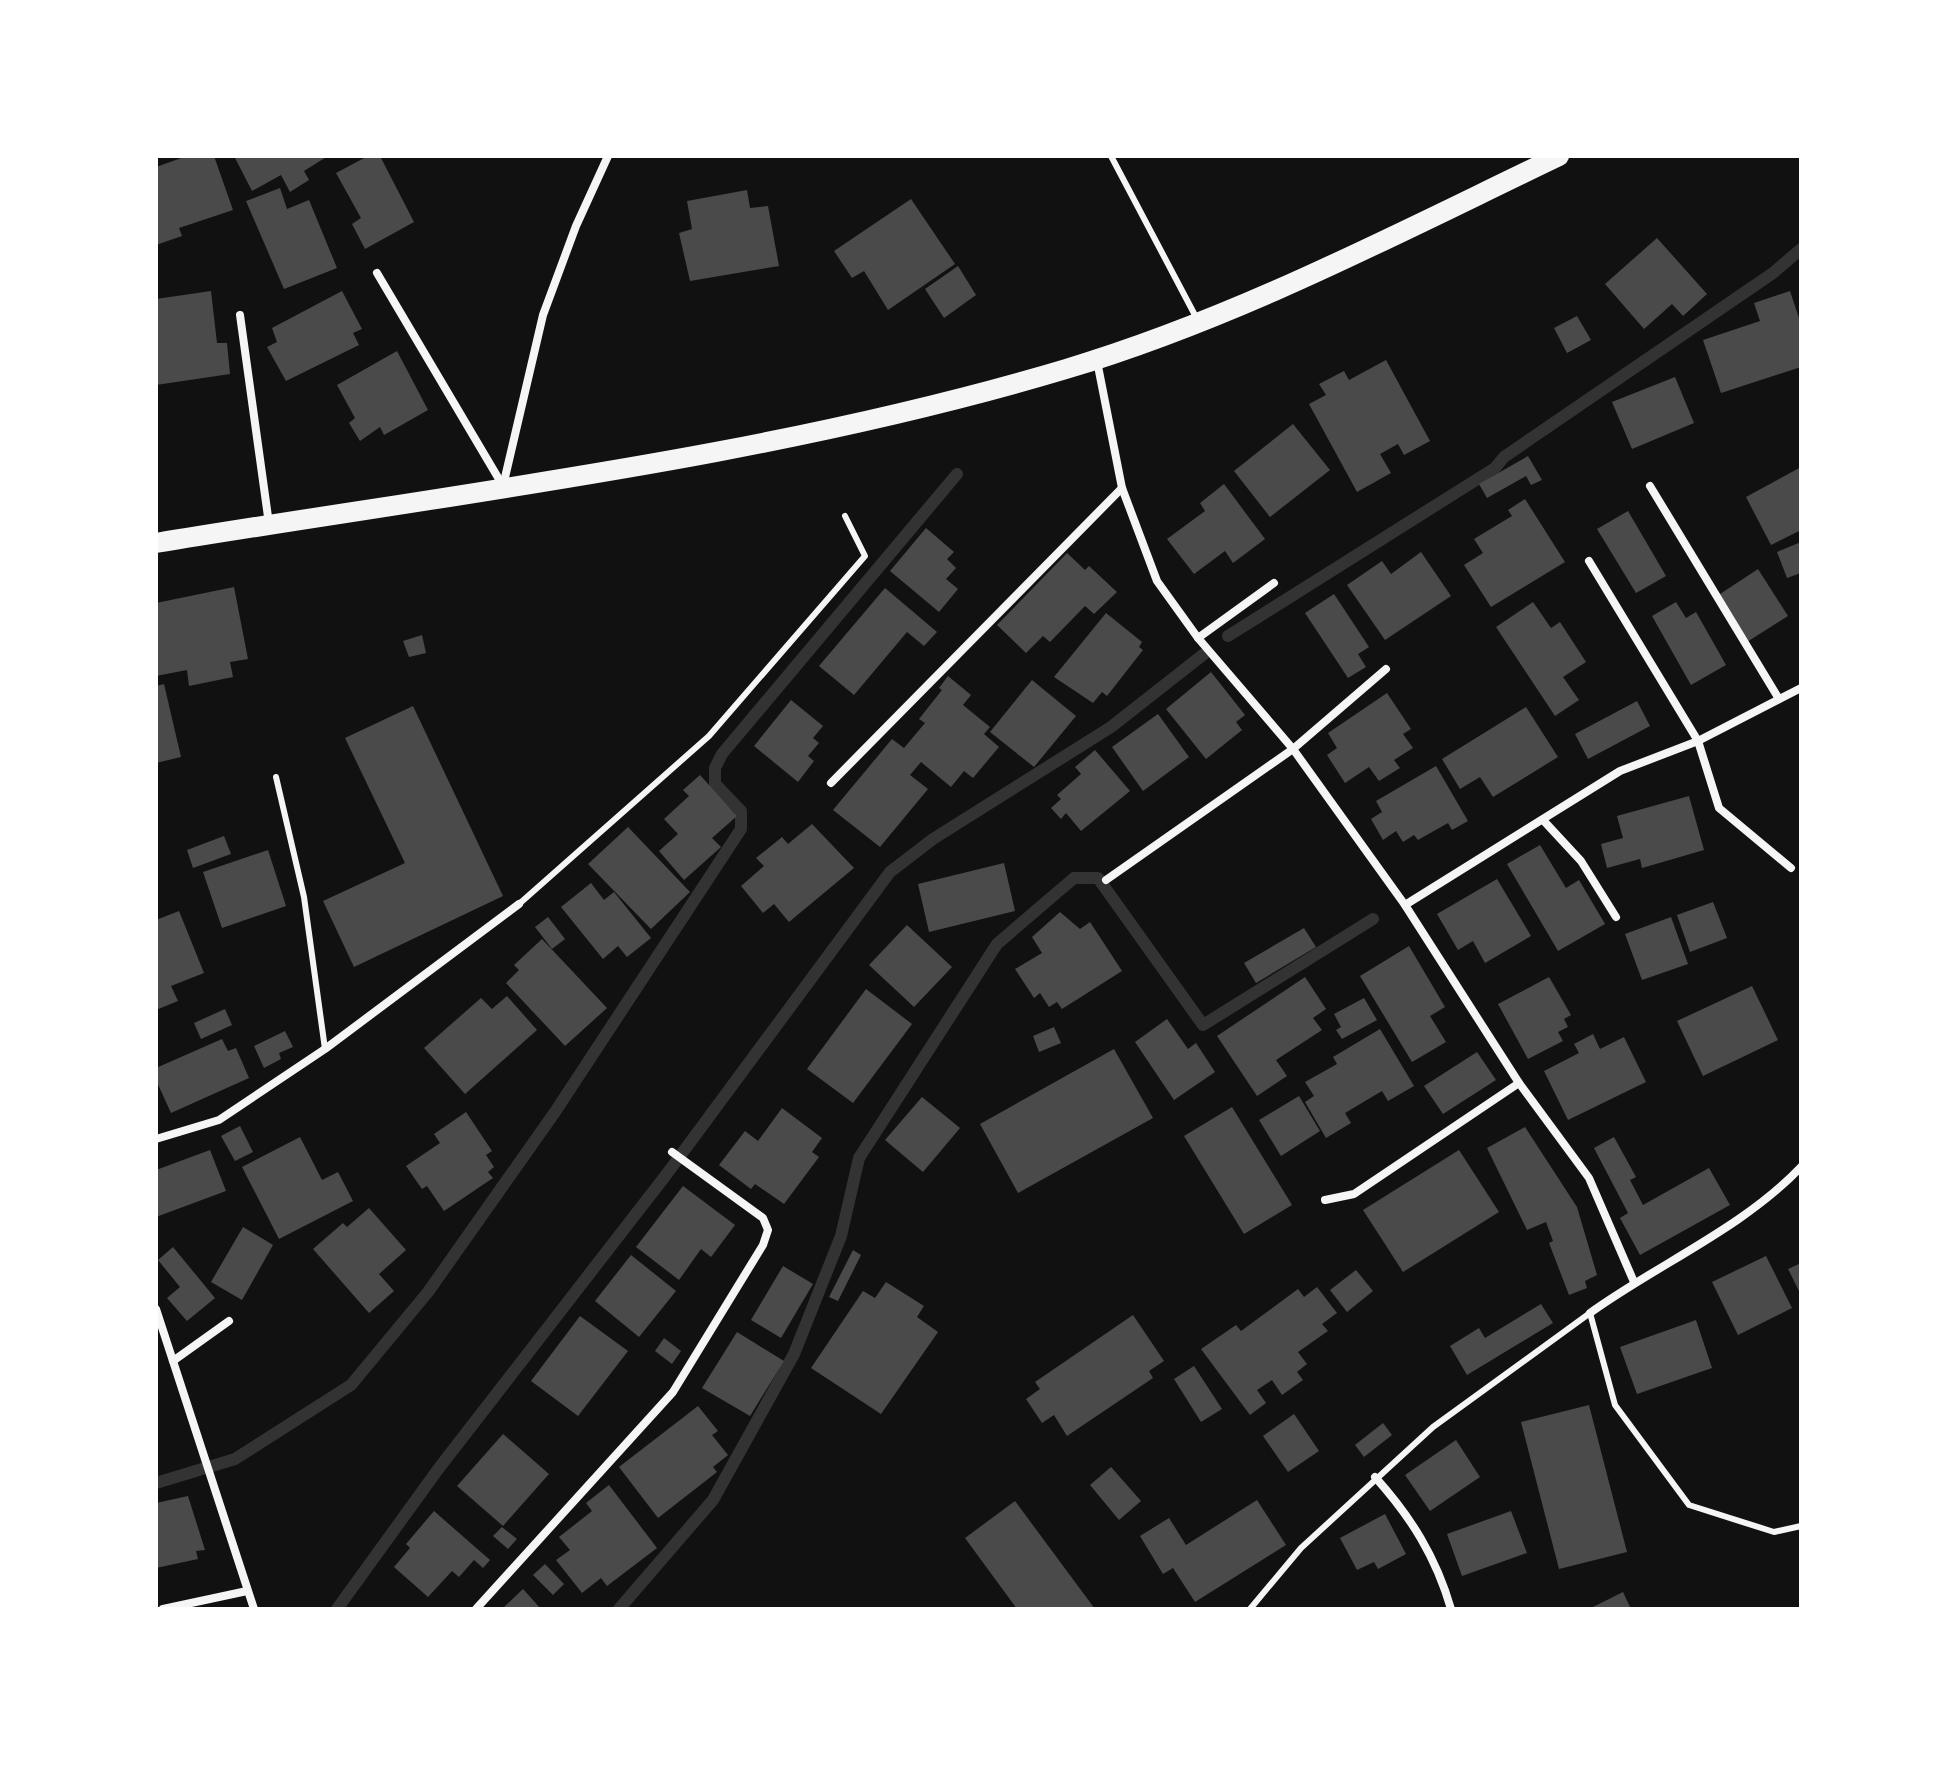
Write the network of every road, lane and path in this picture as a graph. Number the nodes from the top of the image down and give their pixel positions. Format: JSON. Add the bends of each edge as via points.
{"nodes":[{"id":1,"x":608,"y":156,"type":"edge"},
{"id":2,"x":1111,"y":156,"type":"edge"},
{"id":3,"x":1559,"y":156,"type":"edge"},
{"id":4,"x":377,"y":273,"type":"dead end"},
{"id":5,"x":240,"y":315,"type":"dead end"},
{"id":6,"x":1198,"y":321,"type":"junction"},
{"id":7,"x":1097,"y":358,"type":"junction"},
{"id":8,"x":1650,"y":486,"type":"dead end"},
{"id":9,"x":503,"y":487,"type":"junction"},
{"id":10,"x":1122,"y":488,"type":"junction"},
{"id":11,"x":845,"y":516,"type":"dead end"},
{"id":12,"x":269,"y":524,"type":"junction"},
{"id":13,"x":156,"y":543,"type":"edge"},
{"id":14,"x":1589,"y":561,"type":"dead end"},
{"id":15,"x":1274,"y":583,"type":"dead end"},
{"id":16,"x":1198,"y":638,"type":"junction"},
{"id":17,"x":1386,"y":669,"type":"dead end"},
{"id":18,"x":1801,"y":688,"type":"edge"},
{"id":19,"x":1779,"y":699,"type":"junction"},
{"id":20,"x":1698,"y":741,"type":"junction"},
{"id":21,"x":1293,"y":749,"type":"junction"},
{"id":22,"x":276,"y":777,"type":"dead end"},
{"id":23,"x":831,"y":783,"type":"dead end"},
{"id":24,"x":1543,"y":820,"type":"junction"},
{"id":25,"x":1791,"y":868,"type":"dead end"},
{"id":26,"x":1106,"y":880,"type":"dead end"},
{"id":27,"x":519,"y":904,"type":"joint"},
{"id":28,"x":1405,"y":905,"type":"junction"},
{"id":29,"x":1616,"y":917,"type":"dead end"},
{"id":30,"x":325,"y":1049,"type":"junction"},
{"id":31,"x":1519,"y":1083,"type":"junction"},
{"id":32,"x":156,"y":1139,"type":"edge"},
{"id":33,"x":672,"y":1152,"type":"dead end"},
{"id":34,"x":1801,"y":1167,"type":"edge"},
{"id":35,"x":1325,"y":1200,"type":"dead end"},
{"id":36,"x":1634,"y":1282,"type":"junction"},
{"id":37,"x":156,"y":1309,"type":"edge"},
{"id":38,"x":1590,"y":1313,"type":"junction"},
{"id":39,"x":229,"y":1321,"type":"dead end"},
{"id":40,"x":173,"y":1361,"type":"junction"},
{"id":41,"x":1375,"y":1477,"type":"junction"},
{"id":42,"x":1801,"y":1526,"type":"edge"},
{"id":43,"x":247,"y":1591,"type":"junction"},
{"id":44,"x":163,"y":1609,"type":"edge"},
{"id":45,"x":254,"y":1609,"type":"edge"},
{"id":46,"x":476,"y":1609,"type":"edge"},
{"id":47,"x":1250,"y":1609,"type":"edge"},
{"id":48,"x":1451,"y":1609,"type":"edge"}],
"edges":[{"from":1,"to":9,"type":"street","via":[[543,315]]},
{"from":2,"to":6,"type":"lane"},
{"from":3,"to":6,"type":"main road","via":[[1331,265]]},
{"from":4,"to":9,"type":"street"},
{"from":5,"to":12,"type":"street"},
{"from":6,"to":7,"type":"main road"},
{"from":7,"to":9,"type":"main road","via":[[956,400],[834,427]]},
{"from":7,"to":10,"type":"street"},
{"from":8,"to":19,"type":"street"},
{"from":9,"to":12,"type":"main road"},
{"from":10,"to":16,"type":"street","via":[[1157,581]]},
{"from":10,"to":23,"type":"street"},
{"from":11,"to":27,"type":"lane","via":[[865,556],[709,736]]},
{"from":12,"to":13,"type":"main road"},
{"from":14,"to":20,"type":"street"},
{"from":15,"to":16,"type":"street"},
{"from":16,"to":21,"type":"street"},
{"from":17,"to":21,"type":"street"},
{"from":18,"to":19,"type":"street"},
{"from":19,"to":20,"type":"street"},
{"from":20,"to":24,"type":"street","via":[[1620,771]]},
{"from":20,"to":25,"type":"street","via":[[1719,808]]},
{"from":21,"to":26,"type":"street"},
{"from":21,"to":28,"type":"street"},
{"from":22,"to":30,"type":"lane","via":[[304,897]]},
{"from":24,"to":28,"type":"street"},
{"from":24,"to":29,"type":"street","via":[[1581,861]]},
{"from":27,"to":30,"type":"street"},
{"from":28,"to":31,"type":"street"},
{"from":30,"to":32,"type":"street","via":[[219,1120]]},
{"from":31,"to":35,"type":"street","via":[[1354,1194]]},
{"from":31,"to":36,"type":"street","via":[[1589,1178]]},
{"from":33,"to":46,"type":"street","via":[[763,1218],[768,1230],[763,1245],[673,1392]]},
{"from":34,"to":36,"type":"street","via":[[1773,1197]]},
{"from":36,"to":38,"type":"street"},
{"from":37,"to":40,"type":"street"},
{"from":38,"to":41,"type":"lane","via":[[1433,1427]]},
{"from":38,"to":42,"type":"lane","via":[[1615,1405],[1689,1505],[1774,1532]]},
{"from":39,"to":40,"type":"street"},
{"from":40,"to":43,"type":"street"},
{"from":41,"to":47,"type":"lane","via":[[1301,1548]]},
{"from":41,"to":48,"type":"street","via":[[1417,1528],[1441,1574]]},
{"from":43,"to":44,"type":"street"},
{"from":43,"to":45,"type":"street"}]}
